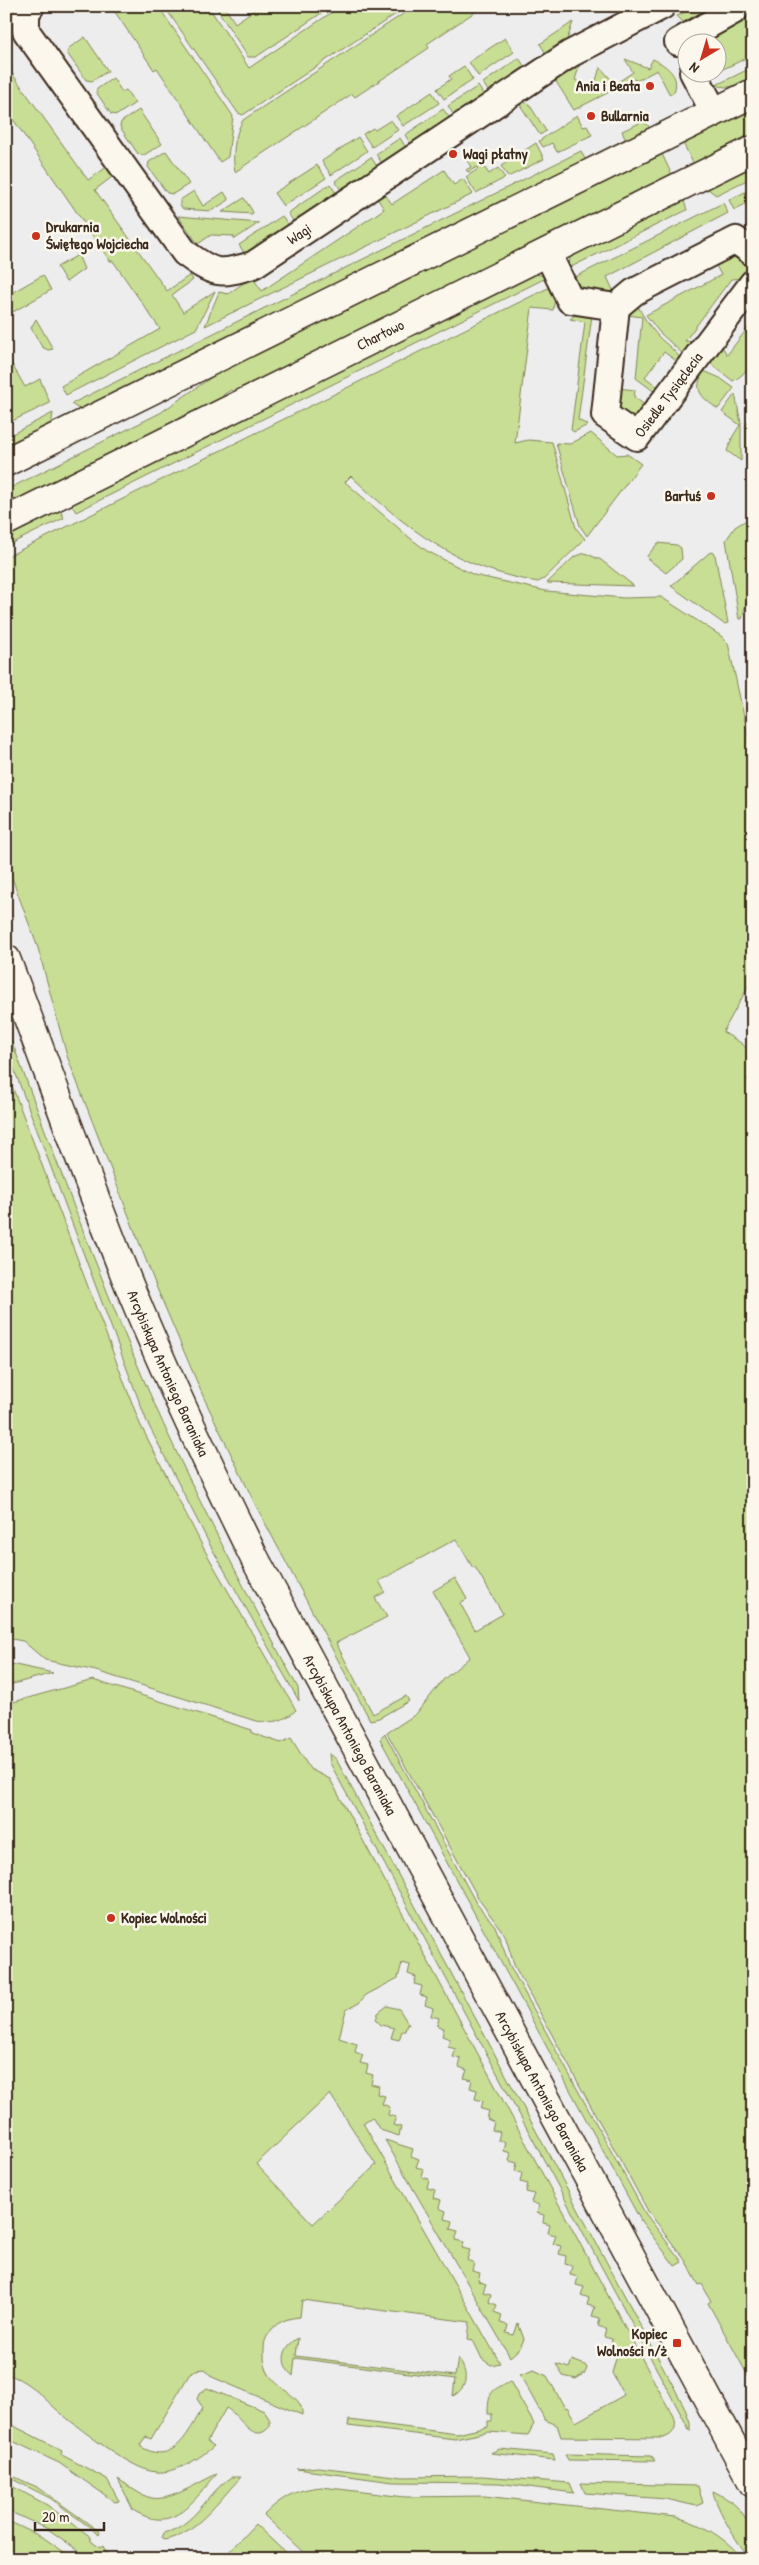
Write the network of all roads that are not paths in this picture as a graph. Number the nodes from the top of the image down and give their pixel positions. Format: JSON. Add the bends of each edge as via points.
{"nodes":[{"id":1,"x":31,"y":6,"type":"edge"},
{"id":2,"x":663,"y":6,"type":"edge"},
{"id":3,"x":737,"y":6,"type":"edge"},
{"id":4,"x":706,"y":32,"type":"edge"},
{"id":5,"x":676,"y":36,"type":"edge"},
{"id":6,"x":698,"y":82,"type":"edge"},
{"id":7,"x":753,"y":93,"type":"edge"},
{"id":8,"x":714,"y":112,"type":"junction"},
{"id":9,"x":753,"y":150,"type":"edge"},
{"id":10,"x":547,"y":252,"type":"junction"},
{"id":11,"x":753,"y":253,"type":"edge"},
{"id":12,"x":753,"y":283,"type":"edge"},
{"id":13,"x":616,"y":308,"type":"junction"},
{"id":14,"x":6,"y":462,"type":"edge"},
{"id":15,"x":6,"y":521,"type":"edge"},
{"id":16,"x":6,"y":959,"type":"edge"},
{"id":17,"x":753,"y":2484,"type":"edge"}],
"edges":[{"from":1,"to":2,"type":"street","name":"Wagi","via":[[26,14],[26,31],[185,253],[205,268],[225,273],[253,265],[570,54]]},
{"from":2,"to":5,"type":"street"},
{"from":3,"to":4,"type":"street"},
{"from":6,"to":8,"type":"street"},
{"from":7,"to":8,"type":"street"},
{"from":8,"to":14,"type":"street"},
{"from":9,"to":10,"type":"street","name":"Chartowo"},
{"from":10,"to":13,"type":"street","via":[[570,300]]},
{"from":10,"to":15,"type":"street","name":"Chartowo"},
{"from":11,"to":13,"type":"street","via":[[736,240],[634,292]]},
{"from":12,"to":13,"type":"street","name":"Osiedle Tysiąclecia","via":[[637,437],[605,415]]},
{"from":16,"to":17,"type":"street","name":"Arcybiskupa Antoniego Baraniaka","via":[[123,1271],[221,1491]]}]}
